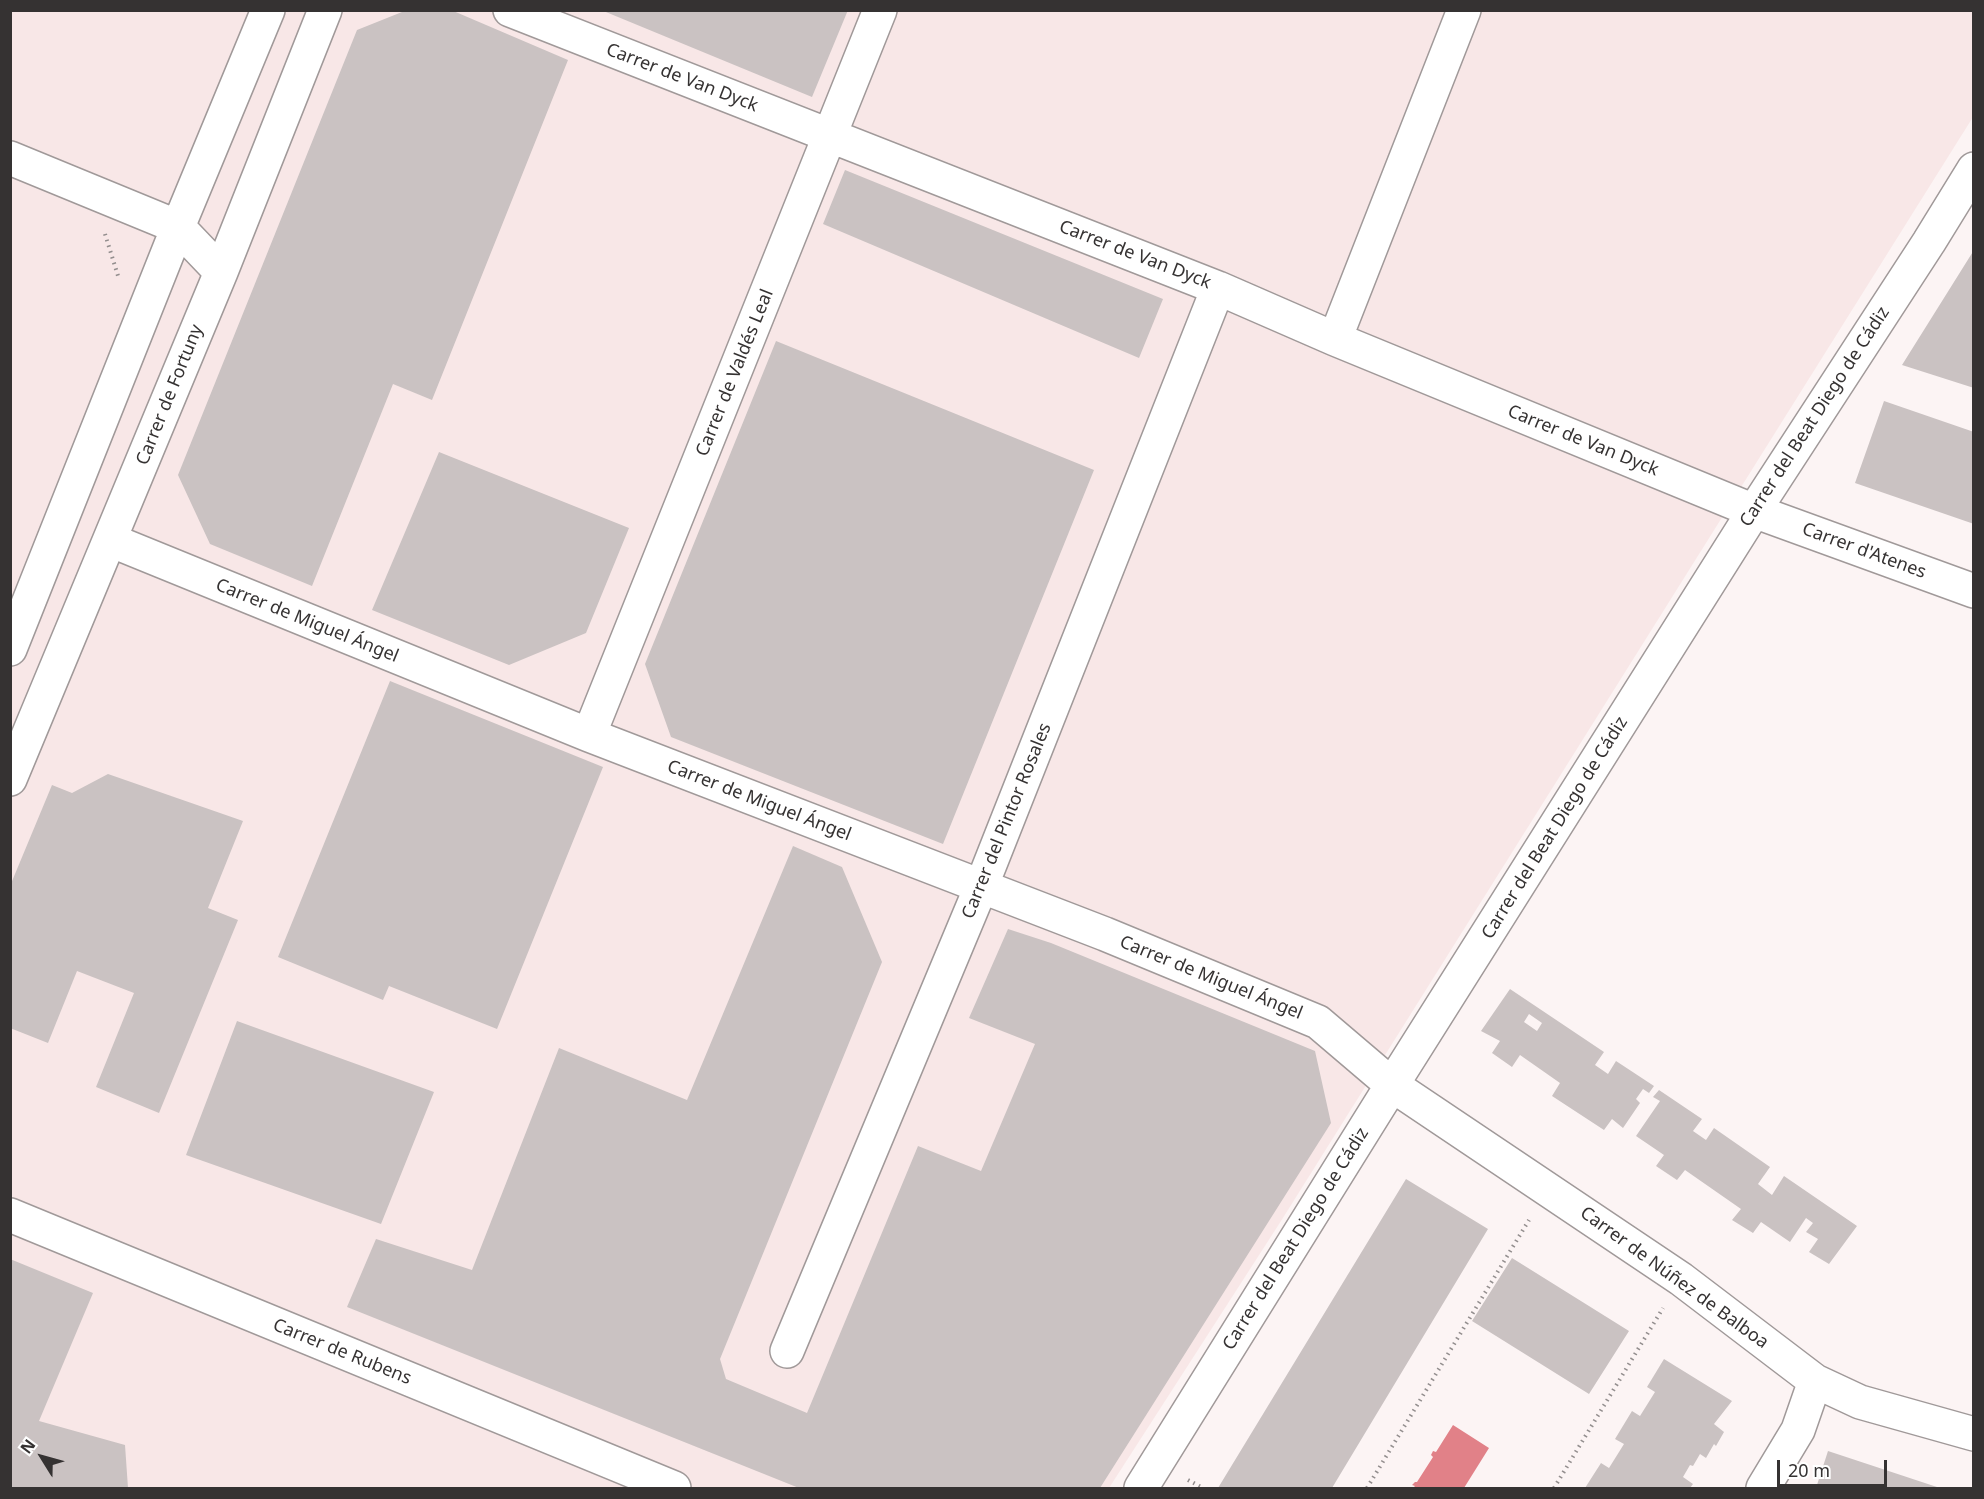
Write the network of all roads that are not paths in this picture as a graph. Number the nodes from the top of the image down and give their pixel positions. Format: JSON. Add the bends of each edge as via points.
{"nodes":[{"id":1,"x":268,"y":10,"type":"edge"},
{"id":2,"x":325,"y":10,"type":"edge"},
{"id":3,"x":510,"y":10,"type":"edge"},
{"id":4,"x":880,"y":10,"type":"edge"},
{"id":5,"x":1464,"y":10,"type":"edge"},
{"id":6,"x":830,"y":135,"type":"junction"},
{"id":7,"x":10,"y":158,"type":"edge"},
{"id":8,"x":1974,"y":169,"type":"edge"},
{"id":9,"x":178,"y":228,"type":"junction"},
{"id":10,"x":221,"y":272,"type":"junction"},
{"id":11,"x":1218,"y":288,"type":"junction"},
{"id":12,"x":1335,"y":339,"type":"junction"},
{"id":13,"x":1754,"y":511,"type":"junction"},
{"id":14,"x":110,"y":540,"type":"junction"},
{"id":15,"x":1974,"y":591,"type":"edge"},
{"id":16,"x":10,"y":649,"type":"edge"},
{"id":17,"x":589,"y":735,"type":"junction"},
{"id":18,"x":10,"y":778,"type":"edge"},
{"id":19,"x":981,"y":887,"type":"junction"},
{"id":20,"x":1392,"y":1085,"type":"junction"},
{"id":21,"x":10,"y":1215,"type":"edge"},
{"id":22,"x":787,"y":1351,"type":"dead end"},
{"id":23,"x":1815,"y":1381,"type":"junction"},
{"id":24,"x":1974,"y":1434,"type":"edge"},
{"id":25,"x":674,"y":1488,"type":"edge"},
{"id":26,"x":1141,"y":1488,"type":"edge"},
{"id":27,"x":1763,"y":1488,"type":"edge"}],
"edges":[{"from":1,"to":9,"type":"street"},
{"from":2,"to":10,"type":"street","name":"Carrer de Fortuny"},
{"from":3,"to":6,"type":"street","name":"Carrer de Van Dyck"},
{"from":4,"to":6,"type":"street","name":"Carrer de Valdés Leal"},
{"from":5,"to":12,"type":"street"},
{"from":6,"to":11,"type":"street","name":"Carrer de Van Dyck"},
{"from":6,"to":17,"type":"street","name":"Carrer de Valdés Leal"},
{"from":7,"to":9,"type":"street"},
{"from":8,"to":13,"type":"street","name":"Carrer del Beat Diego de Cádiz"},
{"from":9,"to":10,"type":"street"},
{"from":9,"to":16,"type":"street"},
{"from":10,"to":14,"type":"street","name":"Carrer de Fortuny"},
{"from":11,"to":12,"type":"street","name":"Carrer de Van Dyck"},
{"from":11,"to":19,"type":"street","name":"Carrer del Pintor Rosales"},
{"from":12,"to":13,"type":"street","name":"Carrer de Van Dyck"},
{"from":13,"to":15,"type":"street","name":"Carrer d'Atenes"},
{"from":13,"to":20,"type":"street","name":"Carrer del Beat Diego de Cádiz"},
{"from":14,"to":17,"type":"street","name":"Carrer de Miguel Ángel"},
{"from":14,"to":18,"type":"street","name":"Carrer de Fortuny"},
{"from":17,"to":19,"type":"street","name":"Carrer de Miguel Ángel"},
{"from":19,"to":20,"type":"street","name":"Carrer de Miguel Ángel","via":[[1318,1022]]},
{"from":19,"to":22,"type":"street","name":"Carrer del Pintor Rosales"},
{"from":20,"to":23,"type":"street","name":"Carrer de Núñez de Balboa","via":[[1681,1279]]},
{"from":20,"to":26,"type":"street","name":"Carrer del Beat Diego de Cádiz"},
{"from":21,"to":25,"type":"street","name":"Carrer de Rubens"},
{"from":23,"to":24,"type":"street","name":"Carrer de Núñez de Balboa","via":[[1860,1402]]},
{"from":23,"to":27,"type":"street","via":[[1798,1430]]}]}
